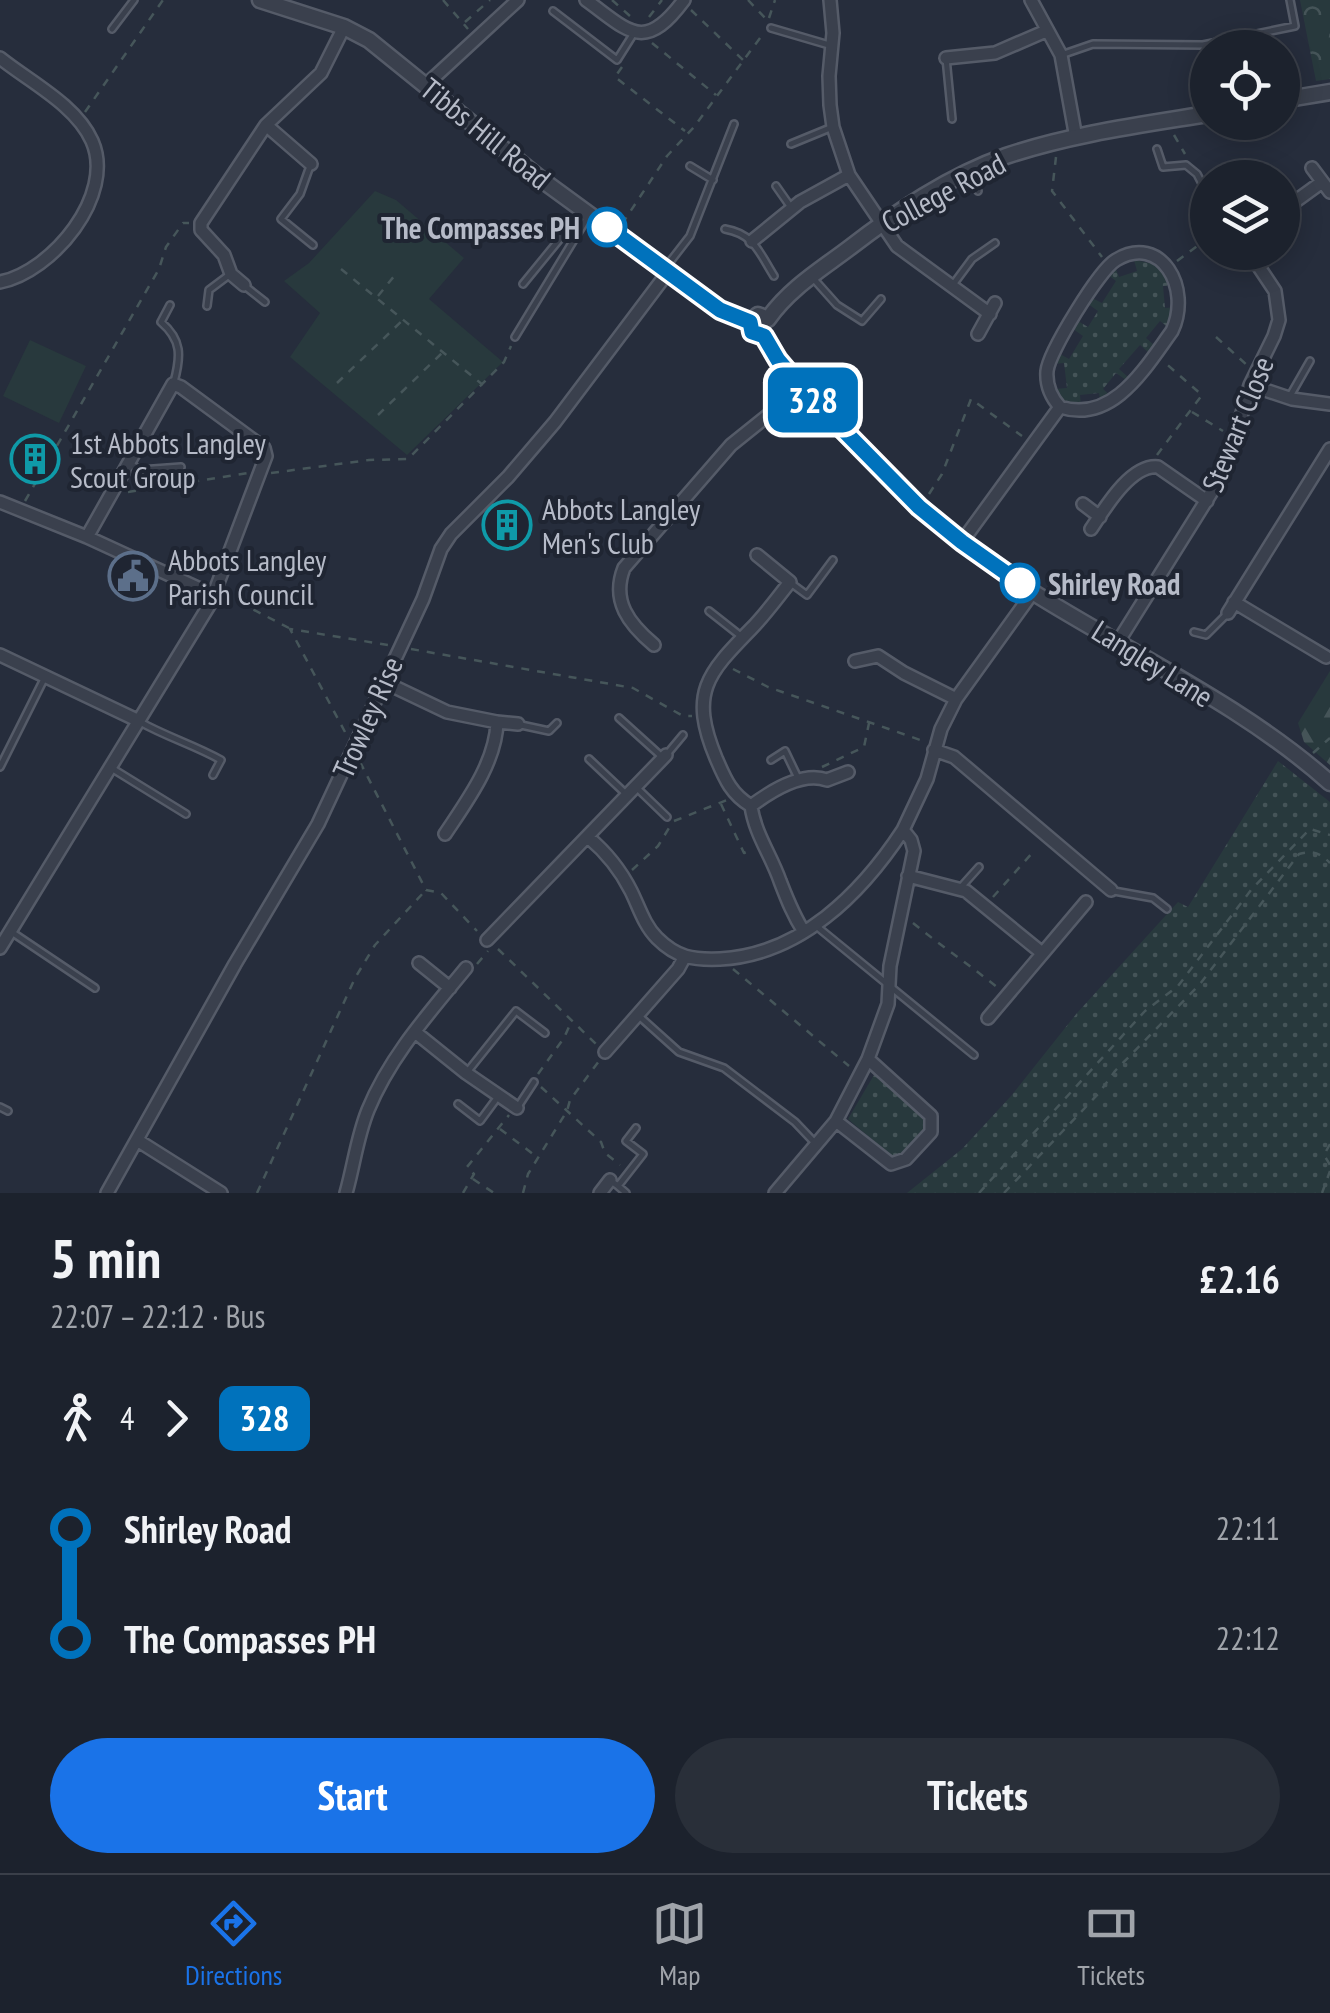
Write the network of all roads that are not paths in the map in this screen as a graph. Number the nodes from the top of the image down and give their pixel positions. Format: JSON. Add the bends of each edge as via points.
{"nodes":[{"id":1,"x":134,"y":0,"type":"edge"},
{"id":2,"x":260,"y":0,"type":"edge"},
{"id":3,"x":518,"y":0,"type":"edge"},
{"id":4,"x":586,"y":0,"type":"edge"},
{"id":5,"x":830,"y":0,"type":"edge"},
{"id":6,"x":1032,"y":0,"type":"edge"},
{"id":7,"x":1290,"y":0,"type":"edge"},
{"id":8,"x":684,"y":1,"type":"edge"},
{"id":9,"x":554,"y":11,"type":"dead end"},
{"id":10,"x":769,"y":25,"type":"road end"},
{"id":11,"x":344,"y":27,"type":"junction"},
{"id":12,"x":112,"y":29,"type":"dead end"},
{"id":13,"x":639,"y":30,"type":"junction"},
{"id":14,"x":1046,"y":31,"type":"junction"},
{"id":15,"x":832,"y":46,"type":"junction"},
{"id":16,"x":1061,"y":55,"type":"junction"},
{"id":17,"x":0,"y":58,"type":"edge"},
{"id":18,"x":946,"y":58,"type":"joint"},
{"id":19,"x":427,"y":84,"type":"junction"},
{"id":20,"x":1330,"y":92,"type":"edge"},
{"id":21,"x":1300,"y":97,"type":"edge"},
{"id":22,"x":1190,"y":117,"type":"edge"},
{"id":23,"x":952,"y":119,"type":"dead end"},
{"id":24,"x":734,"y":124,"type":"dead end"},
{"id":25,"x":266,"y":126,"type":"junction"},
{"id":26,"x":833,"y":127,"type":"junction"},
{"id":27,"x":1076,"y":138,"type":"junction"},
{"id":28,"x":791,"y":144,"type":"dead end"},
{"id":29,"x":1157,"y":149,"type":"dead end"},
{"id":30,"x":311,"y":164,"type":"joint"},
{"id":31,"x":690,"y":166,"type":"dead end"},
{"id":32,"x":1190,"y":168,"type":"edge"},
{"id":33,"x":1312,"y":168,"type":"dead end"},
{"id":34,"x":848,"y":175,"type":"junction"},
{"id":35,"x":965,"y":176,"type":"junction"},
{"id":36,"x":712,"y":180,"type":"junction"},
{"id":37,"x":776,"y":186,"type":"dead end"},
{"id":38,"x":1326,"y":187,"type":"edge"},
{"id":39,"x":978,"y":191,"type":"dead end"},
{"id":40,"x":1300,"y":201,"type":"edge"},
{"id":41,"x":792,"y":209,"type":"junction"},
{"id":42,"x":586,"y":212,"type":"junction"},
{"id":43,"x":882,"y":223,"type":"junction"},
{"id":44,"x":725,"y":229,"type":"dead end"},
{"id":45,"x":752,"y":240,"type":"junction"},
{"id":46,"x":995,"y":243,"type":"dead end"},
{"id":47,"x":314,"y":245,"type":"dead end"},
{"id":48,"x":666,"y":270,"type":"junction"},
{"id":49,"x":1262,"y":270,"type":"edge"},
{"id":50,"x":231,"y":274,"type":"junction"},
{"id":51,"x":774,"y":276,"type":"dead end"},
{"id":52,"x":811,"y":277,"type":"junction"},
{"id":53,"x":0,"y":282,"type":"edge"},
{"id":54,"x":523,"y":284,"type":"dead end"},
{"id":55,"x":244,"y":285,"type":"joint"},
{"id":56,"x":952,"y":286,"type":"junction"},
{"id":57,"x":882,"y":299,"type":"dead end"},
{"id":58,"x":265,"y":302,"type":"dead end"},
{"id":59,"x":170,"y":305,"type":"dead end"},
{"id":60,"x":207,"y":306,"type":"dead end"},
{"id":61,"x":768,"y":319,"type":"junction"},
{"id":62,"x":750,"y":322,"type":"junction"},
{"id":63,"x":978,"y":334,"type":"dead end"},
{"id":64,"x":764,"y":336,"type":"junction"},
{"id":65,"x":516,"y":337,"type":"road end"},
{"id":66,"x":1310,"y":361,"type":"dead end"},
{"id":67,"x":173,"y":384,"type":"junction"},
{"id":68,"x":1250,"y":385,"type":"junction"},
{"id":69,"x":802,"y":388,"type":"junction"},
{"id":70,"x":1288,"y":398,"type":"junction"},
{"id":71,"x":1330,"y":404,"type":"edge"},
{"id":72,"x":1060,"y":407,"type":"junction"},
{"id":73,"x":1330,"y":448,"type":"edge"},
{"id":74,"x":127,"y":463,"type":"junction"},
{"id":75,"x":181,"y":466,"type":"dead end"},
{"id":76,"x":1324,"y":467,"type":"edge"},
{"id":77,"x":1208,"y":501,"type":"junction"},
{"id":78,"x":0,"y":502,"type":"edge"},
{"id":79,"x":1082,"y":504,"type":"dead end"},
{"id":80,"x":1100,"y":517,"type":"junction"},
{"id":81,"x":1091,"y":529,"type":"dead end"},
{"id":82,"x":87,"y":537,"type":"junction"},
{"id":83,"x":962,"y":542,"type":"junction"},
{"id":84,"x":757,"y":554,"type":"dead end"},
{"id":85,"x":833,"y":560,"type":"dead end"},
{"id":86,"x":790,"y":582,"type":"junction"},
{"id":87,"x":214,"y":592,"type":"junction"},
{"id":88,"x":1033,"y":592,"type":"junction"},
{"id":89,"x":1231,"y":607,"type":"junction"},
{"id":90,"x":709,"y":611,"type":"dead end"},
{"id":91,"x":1194,"y":632,"type":"dead end"},
{"id":92,"x":743,"y":637,"type":"junction"},
{"id":93,"x":1118,"y":642,"type":"junction"},
{"id":94,"x":654,"y":645,"type":"dead end"},
{"id":95,"x":0,"y":655,"type":"edge"},
{"id":96,"x":1326,"y":657,"type":"dead end"},
{"id":97,"x":855,"y":661,"type":"dead end"},
{"id":98,"x":45,"y":676,"type":"junction"},
{"id":99,"x":384,"y":682,"type":"junction"},
{"id":100,"x":956,"y":699,"type":"junction"},
{"id":101,"x":619,"y":718,"type":"dead end"},
{"id":102,"x":139,"y":721,"type":"junction"},
{"id":103,"x":497,"y":722,"type":"junction"},
{"id":104,"x":518,"y":724,"type":"joint"},
{"id":105,"x":557,"y":724,"type":"dead end"},
{"id":106,"x":683,"y":735,"type":"dead end"},
{"id":107,"x":935,"y":748,"type":"junction"},
{"id":108,"x":664,"y":756,"type":"junction"},
{"id":109,"x":589,"y":759,"type":"dead end"},
{"id":110,"x":770,"y":760,"type":"dead end"},
{"id":111,"x":0,"y":767,"type":"edge"},
{"id":112,"x":111,"y":767,"type":"junction"},
{"id":113,"x":848,"y":772,"type":"dead end"},
{"id":114,"x":213,"y":775,"type":"dead end"},
{"id":115,"x":798,"y":778,"type":"junction"},
{"id":116,"x":1330,"y":782,"type":"edge"},
{"id":117,"x":631,"y":791,"type":"junction"},
{"id":118,"x":751,"y":806,"type":"junction"},
{"id":119,"x":186,"y":814,"type":"dead end"},
{"id":120,"x":667,"y":817,"type":"dead end"},
{"id":121,"x":903,"y":830,"type":"junction"},
{"id":122,"x":445,"y":834,"type":"dead end"},
{"id":123,"x":588,"y":837,"type":"junction"},
{"id":124,"x":979,"y":867,"type":"dead end"},
{"id":125,"x":908,"y":876,"type":"junction"},
{"id":126,"x":960,"y":888,"type":"junction"},
{"id":127,"x":1111,"y":890,"type":"joint"},
{"id":128,"x":1086,"y":902,"type":"dead end"},
{"id":129,"x":1167,"y":909,"type":"dead end"},
{"id":130,"x":809,"y":928,"type":"junction"},
{"id":131,"x":10,"y":932,"type":"junction"},
{"id":132,"x":490,"y":944,"type":"road end"},
{"id":133,"x":0,"y":948,"type":"edge"},
{"id":134,"x":1042,"y":954,"type":"junction"},
{"id":135,"x":684,"y":958,"type":"junction"},
{"id":136,"x":418,"y":963,"type":"dead end"},
{"id":137,"x":468,"y":970,"type":"road end"},
{"id":138,"x":889,"y":986,"type":"junction"},
{"id":139,"x":95,"y":988,"type":"dead end"},
{"id":140,"x":450,"y":988,"type":"junction"},
{"id":141,"x":637,"y":1015,"type":"junction"},
{"id":142,"x":988,"y":1018,"type":"dead end"},
{"id":143,"x":415,"y":1032,"type":"junction"},
{"id":144,"x":545,"y":1033,"type":"dead end"},
{"id":145,"x":605,"y":1052,"type":"road end"},
{"id":146,"x":974,"y":1056,"type":"dead end"},
{"id":147,"x":868,"y":1060,"type":"junction"},
{"id":148,"x":466,"y":1073,"type":"junction"},
{"id":149,"x":534,"y":1082,"type":"road end"},
{"id":150,"x":499,"y":1093,"type":"junction"},
{"id":151,"x":458,"y":1104,"type":"dead end"},
{"id":152,"x":0,"y":1107,"type":"edge"},
{"id":153,"x":517,"y":1108,"type":"joint"},
{"id":154,"x":8,"y":1112,"type":"dead end"},
{"id":155,"x":836,"y":1121,"type":"junction"},
{"id":156,"x":636,"y":1128,"type":"dead end"},
{"id":157,"x":137,"y":1140,"type":"junction"},
{"id":158,"x":818,"y":1146,"type":"junction"},
{"id":159,"x":614,"y":1183,"type":"junction"},
{"id":160,"x":107,"y":1193,"type":"edge"},
{"id":161,"x":221,"y":1193,"type":"edge"},
{"id":162,"x":346,"y":1193,"type":"edge"},
{"id":163,"x":600,"y":1193,"type":"edge"},
{"id":164,"x":626,"y":1193,"type":"edge"},
{"id":165,"x":775,"y":1193,"type":"edge"}],
"edges":[{"from":1,"to":12,"type":"lane"},
{"from":2,"to":11,"type":"street","name":"Tibbs Hill Road"},
{"from":3,"to":19,"type":"street"},
{"from":4,"to":13,"type":"street","via":[[619,27]]},
{"from":5,"to":15,"type":"street"},
{"from":6,"to":14,"type":"street"},
{"from":7,"to":16,"type":"lane","via":[[1295,26],[1204,44],[1093,44]]},
{"from":8,"to":13,"type":"street","via":[[662,26]]},
{"from":9,"to":13,"type":"lane","via":[[617,60]]},
{"from":10,"to":15,"type":"lane"},
{"from":11,"to":19,"type":"street","name":"Tibbs Hill Road"},
{"from":11,"to":25,"type":"street","via":[[321,74]]},
{"from":14,"to":16,"type":"street"},
{"from":14,"to":18,"type":"street","via":[[995,52]]},
{"from":15,"to":26,"type":"street"},
{"from":16,"to":27,"type":"street"},
{"from":17,"to":53,"type":"street","via":[[78,121],[92,142],[98,173],[56,252]]},
{"from":18,"to":23,"type":"lane"},
{"from":19,"to":42,"type":"street","name":"Tibbs Hill Road"},
{"from":20,"to":21,"type":"street"},
{"from":22,"to":27,"type":"street","name":"College Road"},
{"from":24,"to":36,"type":"lane"},
{"from":25,"to":30,"type":"street"},
{"from":25,"to":50,"type":"street","via":[[201,223]]},
{"from":26,"to":28,"type":"lane"},
{"from":26,"to":34,"type":"street"},
{"from":27,"to":35,"type":"street","name":"College Road","via":[[1002,158]]},
{"from":29,"to":32,"type":"lane","via":[[1162,167]]},
{"from":30,"to":47,"type":"lane","via":[[281,220]]},
{"from":31,"to":36,"type":"lane"},
{"from":33,"to":38,"type":"street"},
{"from":34,"to":41,"type":"street"},
{"from":34,"to":43,"type":"street"},
{"from":35,"to":39,"type":"lane"},
{"from":35,"to":43,"type":"street","name":"College Road"},
{"from":36,"to":48,"type":"lane","via":[[690,236]]},
{"from":37,"to":41,"type":"lane"},
{"from":38,"to":40,"type":"street"},
{"from":41,"to":45,"type":"street"},
{"from":42,"to":48,"type":"street","name":"Tibbs Hill Road"},
{"from":42,"to":54,"type":"lane"},
{"from":42,"to":65,"type":"lane"},
{"from":43,"to":52,"type":"street","name":"College Road"},
{"from":43,"to":56,"type":"street","via":[[902,252]]},
{"from":44,"to":45,"type":"lane"},
{"from":45,"to":51,"type":"lane"},
{"from":46,"to":56,"type":"lane"},
{"from":48,"to":62,"type":"street","name":"Tibbs Hill Road","via":[[720,310]]},
{"from":48,"to":99,"type":"street","name":"Trowley Rise","via":[[555,422],[448,538]]},
{"from":49,"to":68,"type":"street","name":"Stewart Close","via":[[1280,306],[1274,336]]},
{"from":50,"to":55,"type":"street"},
{"from":50,"to":60,"type":"lane","via":[[209,290]]},
{"from":52,"to":57,"type":"lane","via":[[862,322]]},
{"from":52,"to":61,"type":"street","name":"College Road"},
{"from":55,"to":58,"type":"lane"},
{"from":56,"to":63,"type":"street","via":[[992,308]]},
{"from":59,"to":67,"type":"lane","via":[[161,322],[179,347]]},
{"from":61,"to":62,"type":"street","via":[[758,315]]},
{"from":61,"to":64,"type":"street"},
{"from":62,"to":64,"type":"street","name":"Tibbs Hill Road","via":[[754,334]]},
{"from":64,"to":69,"type":"street","name":"Langley Lane"},
{"from":66,"to":70,"type":"lane"},
{"from":67,"to":74,"type":"street"},
{"from":67,"to":87,"type":"street","via":[[264,448],[266,456]]},
{"from":68,"to":70,"type":"street"},
{"from":68,"to":77,"type":"street","name":"Stewart Close","via":[[1226,469]]},
{"from":69,"to":83,"type":"street","name":"Langley Lane"},
{"from":69,"to":94,"type":"street","via":[[732,446],[624,568],[623,610]]},
{"from":70,"to":71,"type":"street"},
{"from":72,"to":72,"type":"street","via":[[1049,388],[1049,362],[1109,266],[1138,254],[1155,258],[1179,288],[1181,308],[1172,331],[1110,404],[1080,411]]},
{"from":72,"to":83,"type":"street"},
{"from":73,"to":76,"type":"street"},
{"from":74,"to":75,"type":"lane","via":[[140,470]]},
{"from":74,"to":82,"type":"street"},
{"from":76,"to":89,"type":"street"},
{"from":77,"to":80,"type":"street","via":[[1154,466],[1140,469]]},
{"from":77,"to":93,"type":"street","name":"Stewart Close"},
{"from":78,"to":82,"type":"street"},
{"from":79,"to":80,"type":"street"},
{"from":80,"to":81,"type":"street"},
{"from":82,"to":87,"type":"street"},
{"from":83,"to":88,"type":"street","name":"Langley Lane"},
{"from":84,"to":86,"type":"street"},
{"from":85,"to":86,"type":"lane","via":[[807,595]]},
{"from":86,"to":92,"type":"street"},
{"from":87,"to":102,"type":"street"},
{"from":88,"to":93,"type":"street","name":"Langley Lane"},
{"from":88,"to":100,"type":"street"},
{"from":89,"to":91,"type":"lane","via":[[1212,632]]},
{"from":89,"to":96,"type":"street"},
{"from":90,"to":92,"type":"lane"},
{"from":92,"to":118,"type":"street","via":[[707,682],[704,716],[727,784]]},
{"from":93,"to":116,"type":"street","name":"Langley Lane"},
{"from":95,"to":98,"type":"street"},
{"from":97,"to":100,"type":"street","via":[[879,651],[904,674]]},
{"from":98,"to":102,"type":"street"},
{"from":98,"to":111,"type":"lane"},
{"from":99,"to":103,"type":"street","via":[[447,712]]},
{"from":99,"to":157,"type":"street","name":"Trowley Rise","via":[[318,824]]},
{"from":100,"to":107,"type":"street"},
{"from":101,"to":108,"type":"lane"},
{"from":102,"to":112,"type":"street"},
{"from":102,"to":114,"type":"lane","via":[[221,760]]},
{"from":103,"to":104,"type":"street"},
{"from":103,"to":122,"type":"street","via":[[480,777]]},
{"from":104,"to":105,"type":"lane","via":[[549,731]]},
{"from":106,"to":108,"type":"lane"},
{"from":107,"to":121,"type":"street"},
{"from":107,"to":127,"type":"street"},
{"from":108,"to":117,"type":"street"},
{"from":109,"to":117,"type":"lane"},
{"from":110,"to":115,"type":"lane","via":[[784,752]]},
{"from":112,"to":119,"type":"lane"},
{"from":112,"to":131,"type":"street"},
{"from":113,"to":115,"type":"street","via":[[827,780]]},
{"from":115,"to":118,"type":"street"},
{"from":117,"to":120,"type":"lane"},
{"from":117,"to":123,"type":"street"},
{"from":118,"to":130,"type":"street","via":[[786,900]]},
{"from":121,"to":125,"type":"street","via":[[914,851]]},
{"from":121,"to":130,"type":"street","via":[[878,867]]},
{"from":123,"to":132,"type":"street"},
{"from":123,"to":135,"type":"street","via":[[611,858],[654,936]]},
{"from":124,"to":126,"type":"lane"},
{"from":125,"to":126,"type":"street"},
{"from":125,"to":138,"type":"street"},
{"from":126,"to":134,"type":"street"},
{"from":127,"to":129,"type":"lane","via":[[1153,898]]},
{"from":128,"to":134,"type":"street"},
{"from":130,"to":135,"type":"street","via":[[763,953]]},
{"from":130,"to":138,"type":"lane"},
{"from":131,"to":133,"type":"street"},
{"from":131,"to":139,"type":"lane"},
{"from":134,"to":142,"type":"street"},
{"from":135,"to":141,"type":"street"},
{"from":136,"to":140,"type":"street"},
{"from":137,"to":140,"type":"street"},
{"from":138,"to":146,"type":"lane"},
{"from":138,"to":147,"type":"street"},
{"from":140,"to":143,"type":"street"},
{"from":141,"to":145,"type":"street"},
{"from":141,"to":158,"type":"lane","via":[[679,1052],[724,1068]]},
{"from":143,"to":148,"type":"street"},
{"from":143,"to":162,"type":"street","via":[[368,1108]]},
{"from":144,"to":148,"type":"lane","via":[[516,1011]]},
{"from":147,"to":155,"type":"street"},
{"from":147,"to":155,"type":"street","via":[[926,1111],[931,1132],[906,1159],[891,1164]]},
{"from":148,"to":150,"type":"street"},
{"from":149,"to":153,"type":"lane"},
{"from":150,"to":151,"type":"lane","via":[[480,1122]]},
{"from":150,"to":153,"type":"street"},
{"from":152,"to":154,"type":"lane"},
{"from":155,"to":158,"type":"street"},
{"from":156,"to":159,"type":"lane","via":[[626,1141],[643,1154]]},
{"from":157,"to":160,"type":"street","name":"Trowley Rise"},
{"from":157,"to":161,"type":"street"},
{"from":158,"to":165,"type":"street"},
{"from":159,"to":163,"type":"street"},
{"from":159,"to":164,"type":"lane"}]}
